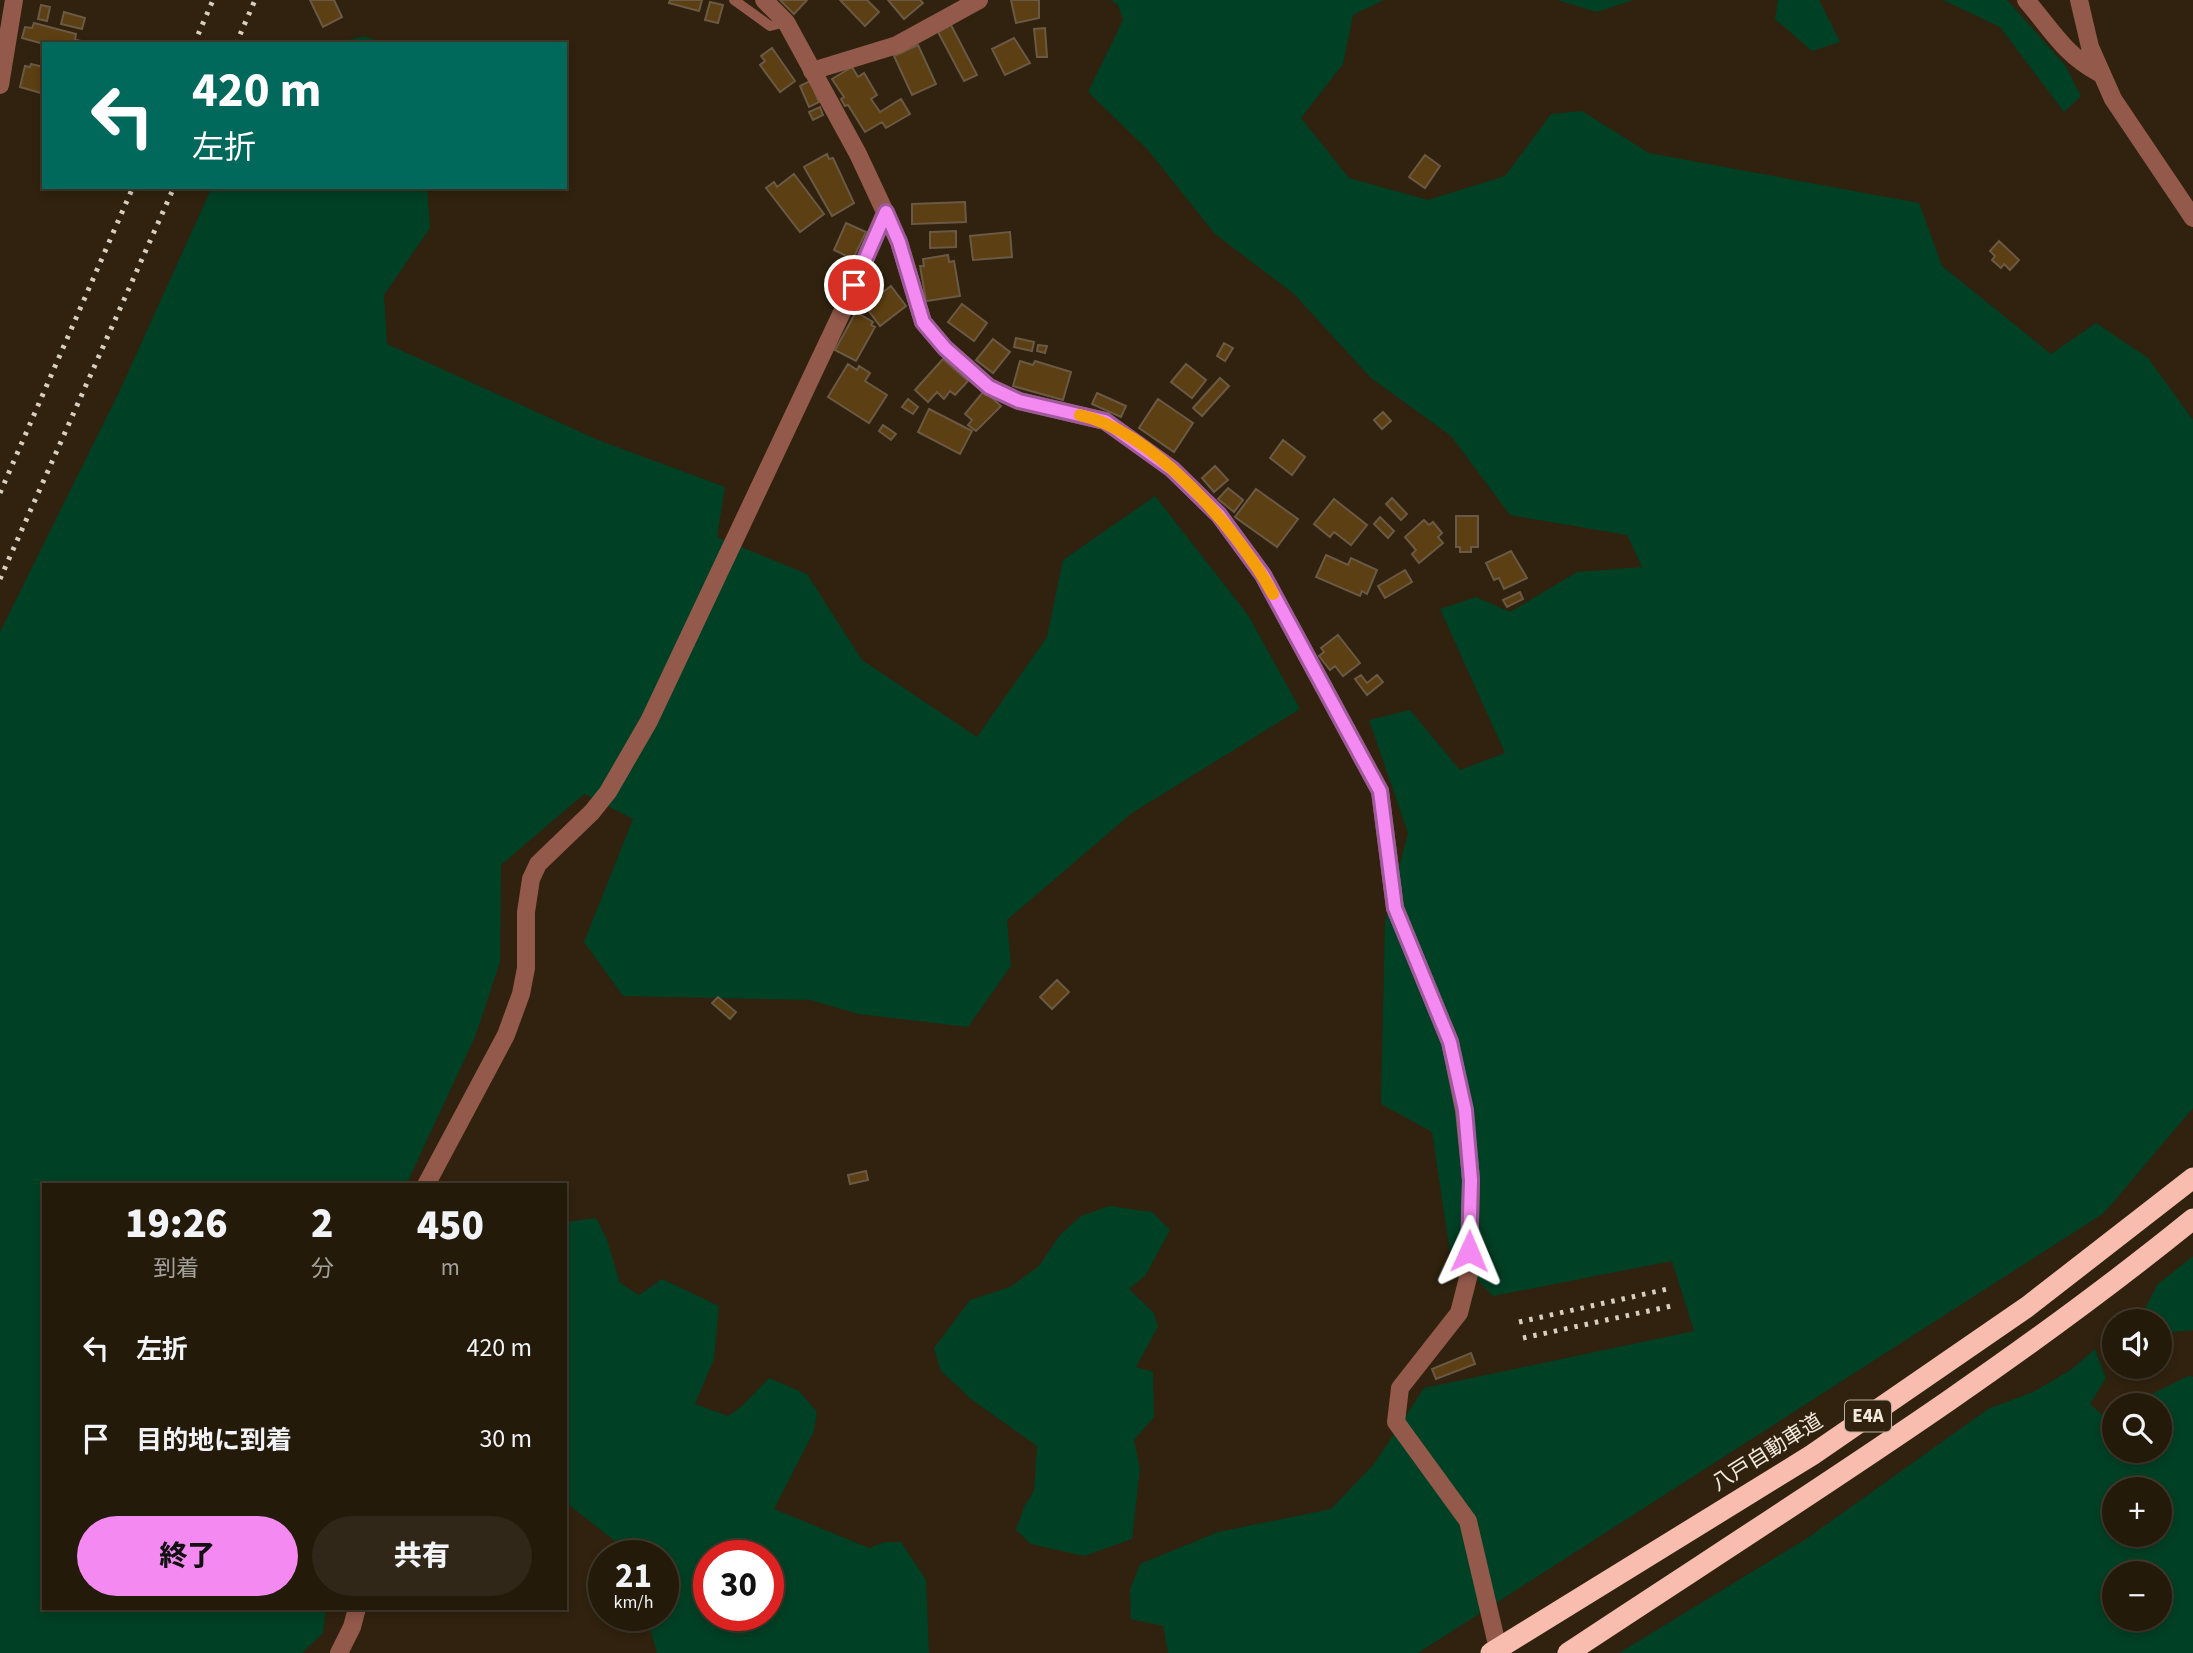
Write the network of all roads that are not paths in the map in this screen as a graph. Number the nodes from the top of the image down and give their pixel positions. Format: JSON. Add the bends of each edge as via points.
{"nodes":[{"id":1,"x":14,"y":0,"type":"edge"},
{"id":2,"x":734,"y":0,"type":"edge"},
{"id":3,"x":764,"y":0,"type":"edge"},
{"id":4,"x":979,"y":0,"type":"edge"},
{"id":5,"x":2026,"y":0,"type":"edge"},
{"id":6,"x":2079,"y":0,"type":"edge"},
{"id":7,"x":786,"y":22,"type":"junction"},
{"id":8,"x":812,"y":71,"type":"junction"},
{"id":9,"x":2099,"y":73,"type":"junction"},
{"id":10,"x":0,"y":85,"type":"edge"},
{"id":11,"x":886,"y":212,"type":"junction"},
{"id":12,"x":2193,"y":218,"type":"edge"},
{"id":13,"x":2193,"y":1178,"type":"edge"},
{"id":14,"x":427,"y":1183,"type":"edge"},
{"id":15,"x":2193,"y":1219,"type":"edge"},
{"id":16,"x":356,"y":1610,"type":"edge"},
{"id":17,"x":339,"y":1653,"type":"edge"},
{"id":18,"x":1491,"y":1653,"type":"edge"},
{"id":19,"x":1499,"y":1653,"type":"edge"},
{"id":20,"x":1568,"y":1653,"type":"edge"}],
"edges":[{"from":1,"to":10,"type":"street"},
{"from":2,"to":7,"type":"lane","via":[[770,26]]},
{"from":3,"to":7,"type":"street"},
{"from":4,"to":8,"type":"street","via":[[897,45]]},
{"from":5,"to":9,"type":"street","via":[[2060,45]]},
{"from":6,"to":9,"type":"street"},
{"from":7,"to":8,"type":"street"},
{"from":8,"to":11,"type":"street"},
{"from":9,"to":12,"type":"street"},
{"from":11,"to":14,"type":"street","via":[[649,720],[608,792],[538,864],[526,912],[521,994],[506,1035]]},
{"from":11,"to":19,"type":"street","via":[[923,322],[945,348],[989,387],[1019,401],[1105,421],[1172,469],[1219,515],[1263,575],[1380,791],[1395,908],[1450,1042],[1465,1110],[1471,1180],[1469,1274],[1459,1312],[1400,1388],[1396,1422],[1468,1521]]},
{"from":13,"to":18,"type":"highway","name":"八戸自動車道","number":"E4A","via":[[2027,1307],[1824,1447]]},
{"from":15,"to":20,"type":"highway","number":"E4A","via":[[2046,1330],[1848,1469]]},
{"from":16,"to":17,"type":"street"}]}
